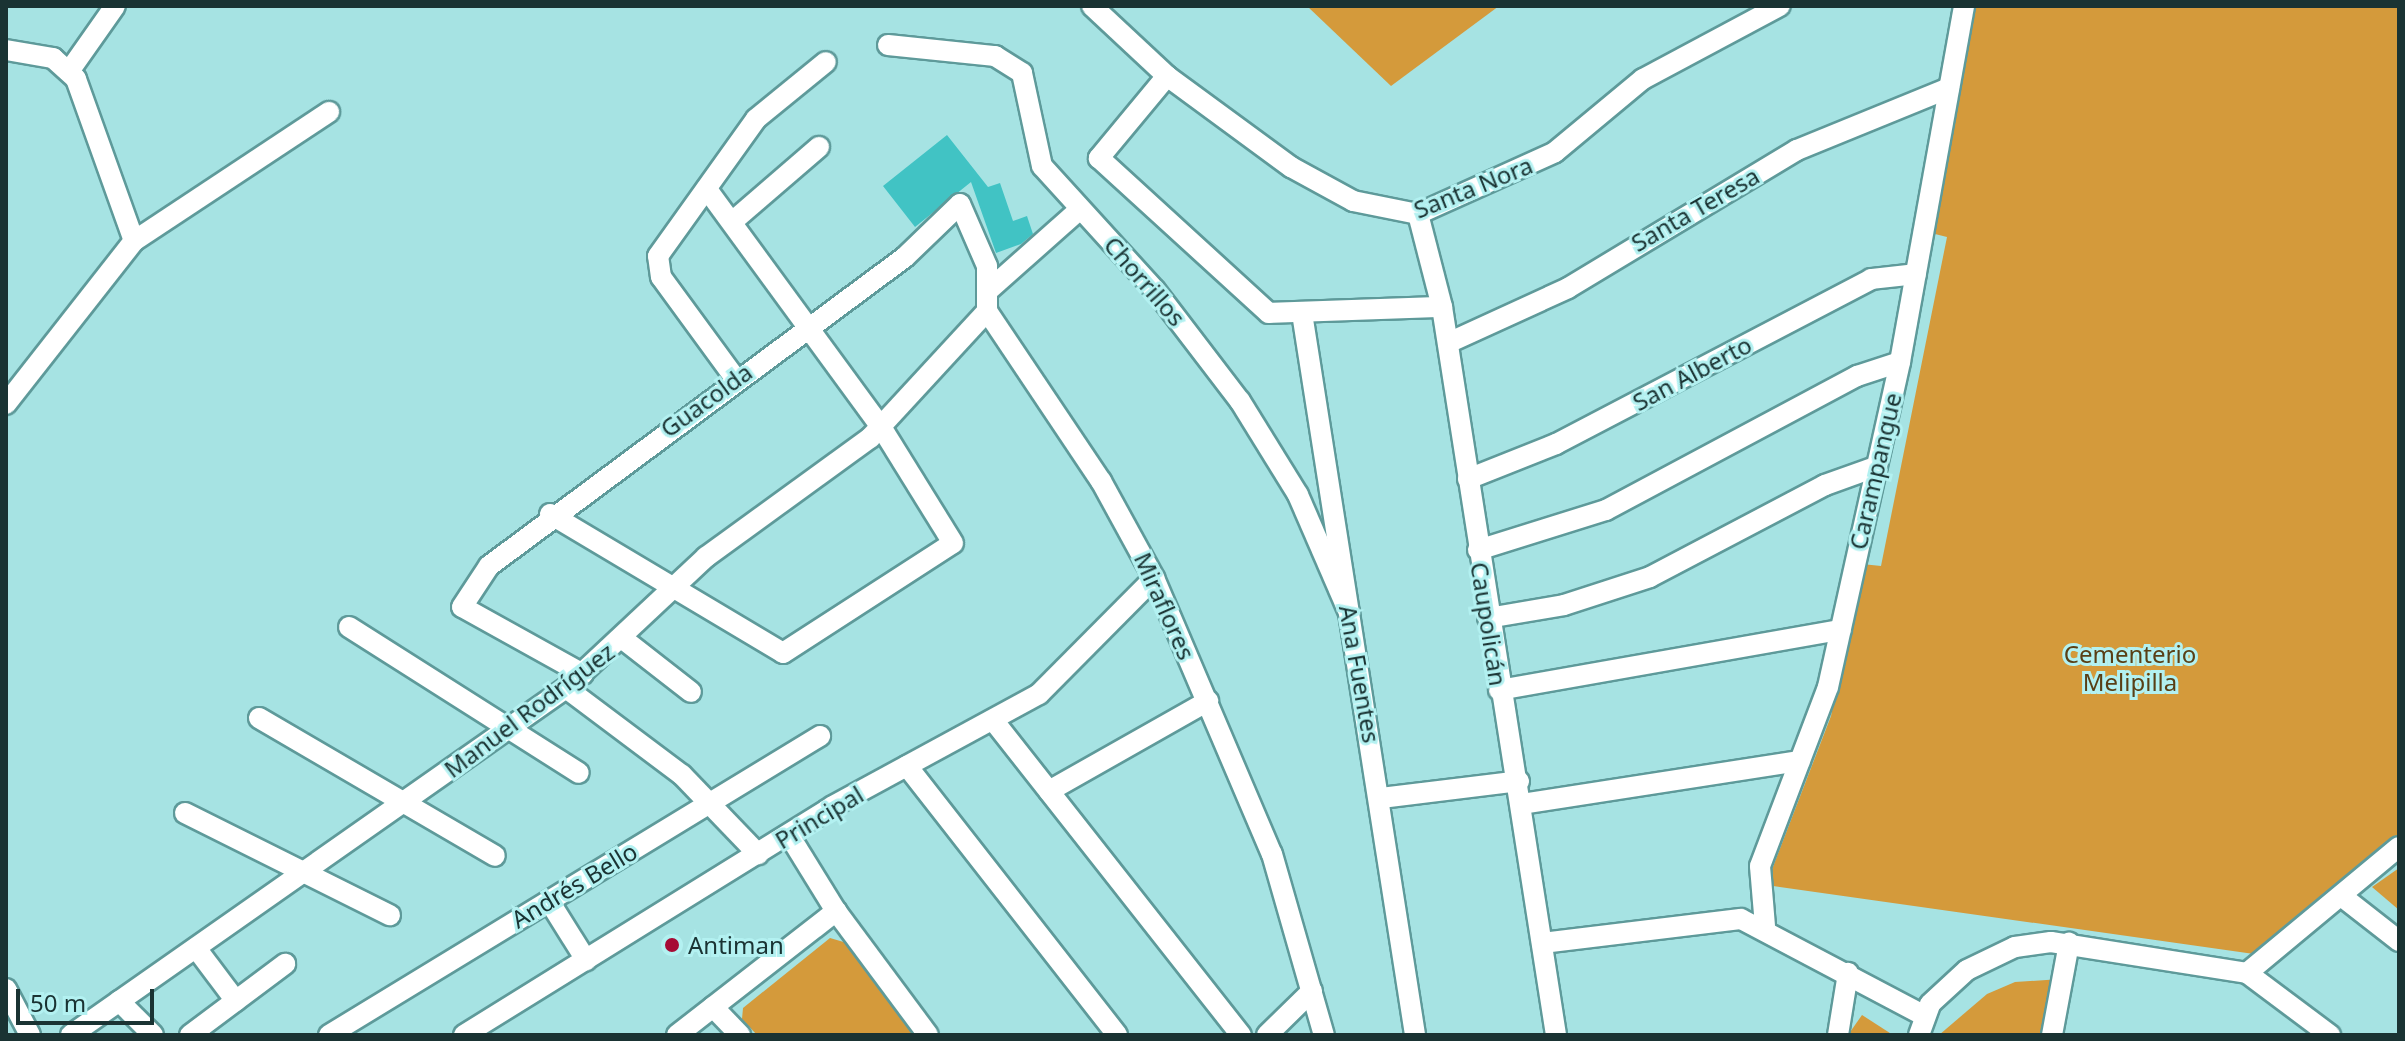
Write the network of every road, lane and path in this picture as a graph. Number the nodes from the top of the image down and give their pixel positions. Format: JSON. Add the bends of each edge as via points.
{"nodes":[{"id":1,"x":115,"y":6,"type":"edge"},
{"id":2,"x":1092,"y":6,"type":"edge"},
{"id":3,"x":1780,"y":6,"type":"edge"},
{"id":4,"x":1964,"y":6,"type":"edge"},
{"id":5,"x":888,"y":45,"type":"dead end"},
{"id":6,"x":6,"y":50,"type":"edge"},
{"id":7,"x":826,"y":62,"type":"dead end"},
{"id":8,"x":70,"y":70,"type":"junction"},
{"id":9,"x":1167,"y":76,"type":"junction"},
{"id":10,"x":1949,"y":88,"type":"junction"},
{"id":11,"x":329,"y":112,"type":"dead end"},
{"id":12,"x":819,"y":147,"type":"dead end"},
{"id":13,"x":707,"y":189,"type":"junction"},
{"id":14,"x":1079,"y":210,"type":"junction"},
{"id":15,"x":1418,"y":214,"type":"junction"},
{"id":16,"x":732,"y":222,"type":"junction"},
{"id":17,"x":134,"y":241,"type":"junction"},
{"id":18,"x":1916,"y":274,"type":"junction"},
{"id":19,"x":990,"y":289,"type":"junction"},
{"id":20,"x":1442,"y":307,"type":"junction"},
{"id":21,"x":987,"y":311,"type":"junction"},
{"id":22,"x":1302,"y":313,"type":"junction"},
{"id":23,"x":808,"y":328,"type":"junction"},
{"id":24,"x":1448,"y":343,"type":"junction"},
{"id":25,"x":1900,"y":362,"type":"junction"},
{"id":26,"x":735,"y":378,"type":"junction"},
{"id":27,"x":6,"y":404,"type":"edge"},
{"id":28,"x":881,"y":427,"type":"junction"},
{"id":29,"x":1875,"y":467,"type":"junction"},
{"id":30,"x":1468,"y":479,"type":"junction"},
{"id":31,"x":550,"y":514,"type":"junction"},
{"id":32,"x":1478,"y":550,"type":"junction"},
{"id":33,"x":1154,"y":578,"type":"junction"},
{"id":34,"x":675,"y":588,"type":"junction"},
{"id":35,"x":1349,"y":613,"type":"junction"},
{"id":36,"x":1488,"y":618,"type":"junction"},
{"id":37,"x":349,"y":627,"type":"dead end"},
{"id":38,"x":1841,"y":630,"type":"junction"},
{"id":39,"x":623,"y":639,"type":"junction"},
{"id":40,"x":583,"y":674,"type":"junction"},
{"id":41,"x":566,"y":688,"type":"junction"},
{"id":42,"x":1499,"y":690,"type":"junction"},
{"id":43,"x":691,"y":692,"type":"dead end"},
{"id":44,"x":1208,"y":701,"type":"junction"},
{"id":45,"x":259,"y":718,"type":"dead end"},
{"id":46,"x":993,"y":720,"type":"junction"},
{"id":47,"x":510,"y":728,"type":"junction"},
{"id":48,"x":820,"y":736,"type":"dead end"},
{"id":49,"x":1800,"y":761,"type":"junction"},
{"id":50,"x":907,"y":766,"type":"junction"},
{"id":51,"x":579,"y":773,"type":"dead end"},
{"id":52,"x":1519,"y":781,"type":"junction"},
{"id":53,"x":1049,"y":791,"type":"junction"},
{"id":54,"x":1381,"y":798,"type":"junction"},
{"id":55,"x":405,"y":802,"type":"junction"},
{"id":56,"x":711,"y":802,"type":"junction"},
{"id":57,"x":1521,"y":804,"type":"junction"},
{"id":58,"x":185,"y":813,"type":"dead end"},
{"id":59,"x":789,"y":835,"type":"junction"},
{"id":60,"x":2399,"y":847,"type":"edge"},
{"id":61,"x":758,"y":854,"type":"junction"},
{"id":62,"x":495,"y":856,"type":"dead end"},
{"id":63,"x":304,"y":872,"type":"junction"},
{"id":64,"x":2344,"y":898,"type":"junction"},
{"id":65,"x":549,"y":901,"type":"junction"},
{"id":66,"x":836,"y":911,"type":"junction"},
{"id":67,"x":390,"y":915,"type":"dead end"},
{"id":68,"x":1765,"y":926,"type":"junction"},
{"id":69,"x":2399,"y":941,"type":"edge"},
{"id":70,"x":1542,"y":943,"type":"junction"},
{"id":71,"x":2069,"y":943,"type":"junction"},
{"id":72,"x":196,"y":948,"type":"junction"},
{"id":73,"x":586,"y":960,"type":"junction"},
{"id":74,"x":285,"y":964,"type":"dead end"},
{"id":75,"x":1848,"y":973,"type":"junction"},
{"id":76,"x":2247,"y":973,"type":"junction"},
{"id":77,"x":6,"y":989,"type":"edge"},
{"id":78,"x":1312,"y":991,"type":"junction"},
{"id":79,"x":119,"y":1001,"type":"junction"},
{"id":80,"x":236,"y":1001,"type":"junction"},
{"id":81,"x":713,"y":1007,"type":"junction"},
{"id":82,"x":1921,"y":1025,"type":"edge"},
{"id":83,"x":6,"y":1031,"type":"edge"},
{"id":84,"x":29,"y":1034,"type":"edge"},
{"id":85,"x":71,"y":1035,"type":"edge"},
{"id":86,"x":153,"y":1035,"type":"edge"},
{"id":87,"x":190,"y":1035,"type":"edge"},
{"id":88,"x":329,"y":1035,"type":"edge"},
{"id":89,"x":464,"y":1035,"type":"edge"},
{"id":90,"x":677,"y":1035,"type":"edge"},
{"id":91,"x":740,"y":1035,"type":"edge"},
{"id":92,"x":928,"y":1035,"type":"edge"},
{"id":93,"x":1117,"y":1035,"type":"edge"},
{"id":94,"x":1241,"y":1035,"type":"edge"},
{"id":95,"x":1267,"y":1035,"type":"edge"},
{"id":96,"x":1324,"y":1035,"type":"edge"},
{"id":97,"x":1415,"y":1035,"type":"edge"},
{"id":98,"x":1556,"y":1035,"type":"edge"},
{"id":99,"x":1838,"y":1035,"type":"edge"},
{"id":100,"x":2052,"y":1035,"type":"edge"},
{"id":101,"x":2330,"y":1035,"type":"edge"}],
"edges":[{"from":1,"to":8,"type":"street"},
{"from":2,"to":9,"type":"street","name":"Santa Nora"},
{"from":3,"to":15,"type":"street","name":"Santa Nora","via":[[1643,79],[1555,152]]},
{"from":4,"to":10,"type":"street","name":"Carampangue"},
{"from":5,"to":14,"type":"street","name":"Chorrillos","via":[[995,56],[1016,66],[1029,90],[1036,153]]},
{"from":6,"to":8,"type":"street","via":[[43,54]]},
{"from":7,"to":13,"type":"street","via":[[765,110]]},
{"from":8,"to":17,"type":"street"},
{"from":9,"to":15,"type":"street","name":"Santa Nora","via":[[1322,186],[1382,211]]},
{"from":9,"to":22,"type":"street","via":[[1099,158],[1269,313]]},
{"from":10,"to":18,"type":"street","name":"Carampangue"},
{"from":10,"to":24,"type":"street","name":"Santa Teresa","via":[[1797,150],[1568,288]]},
{"from":11,"to":17,"type":"street"},
{"from":12,"to":16,"type":"street"},
{"from":13,"to":16,"type":"street"},
{"from":13,"to":26,"type":"street","via":[[656,266]]},
{"from":14,"to":19,"type":"street"},
{"from":14,"to":35,"type":"street","name":"Chorrillos","via":[[1155,290],[1240,401],[1298,495]]},
{"from":15,"to":20,"type":"street","name":"Caupolicán"},
{"from":16,"to":23,"type":"street"},
{"from":17,"to":27,"type":"street"},
{"from":18,"to":25,"type":"street","name":"Carampangue"},
{"from":18,"to":30,"type":"street","name":"San Alberto","via":[[1871,279],[1556,444]]},
{"from":19,"to":21,"type":"street"},
{"from":19,"to":23,"type":"street","name":"Guacolda","via":[[960,204],[905,257]]},
{"from":20,"to":22,"type":"street"},
{"from":20,"to":24,"type":"street","name":"Caupolicán"},
{"from":21,"to":28,"type":"street","name":"Manuel Rodríguez"},
{"from":21,"to":33,"type":"street","name":"Miraflores","via":[[1101,481]]},
{"from":22,"to":35,"type":"street","name":"Ana Fuentes"},
{"from":23,"to":26,"type":"street","name":"Guacolda"},
{"from":23,"to":28,"type":"street"},
{"from":24,"to":30,"type":"street","name":"Caupolicán"},
{"from":25,"to":29,"type":"street","name":"Carampangue"},
{"from":25,"to":32,"type":"street","via":[[1857,376],[1606,510]]},
{"from":26,"to":31,"type":"street","name":"Guacolda"},
{"from":28,"to":34,"type":"street","name":"Manuel Rodríguez"},
{"from":28,"to":34,"type":"street","via":[[953,543],[783,653]]},
{"from":29,"to":36,"type":"street","via":[[1825,485],[1650,577],[1564,605]]},
{"from":29,"to":38,"type":"street","name":"Carampangue"},
{"from":30,"to":32,"type":"street","name":"Caupolicán"},
{"from":31,"to":34,"type":"street"},
{"from":31,"to":40,"type":"street","name":"Guacolda","via":[[489,566],[462,607]]},
{"from":32,"to":36,"type":"street","name":"Caupolicán"},
{"from":33,"to":44,"type":"street","name":"Miraflores"},
{"from":33,"to":46,"type":"street","name":"Principal","via":[[1039,694]]},
{"from":34,"to":39,"type":"street","name":"Manuel Rodríguez"},
{"from":35,"to":54,"type":"street","name":"Ana Fuentes"},
{"from":36,"to":42,"type":"street","name":"Caupolicán"},
{"from":37,"to":47,"type":"street"},
{"from":38,"to":42,"type":"street"},
{"from":38,"to":49,"type":"street","name":"Carampangue"},
{"from":39,"to":40,"type":"street","name":"Manuel Rodríguez"},
{"from":39,"to":43,"type":"street"},
{"from":40,"to":41,"type":"street","name":"Manuel Rodríguez"},
{"from":41,"to":47,"type":"street","name":"Manuel Rodríguez"},
{"from":41,"to":56,"type":"street"},
{"from":42,"to":52,"type":"street","name":"Caupolicán"},
{"from":44,"to":53,"type":"street"},
{"from":44,"to":78,"type":"street","name":"Miraflores","via":[[1272,854]]},
{"from":45,"to":55,"type":"street"},
{"from":46,"to":50,"type":"street","name":"Principal"},
{"from":46,"to":53,"type":"street"},
{"from":47,"to":51,"type":"street"},
{"from":47,"to":55,"type":"street","name":"Manuel Rodríguez"},
{"from":48,"to":56,"type":"street","name":"Andrés Bello"},
{"from":49,"to":57,"type":"street"},
{"from":49,"to":68,"type":"street","name":"Carampangue","via":[[1760,866]]},
{"from":50,"to":59,"type":"street","name":"Principal"},
{"from":50,"to":93,"type":"street"},
{"from":52,"to":54,"type":"street"},
{"from":52,"to":57,"type":"street","name":"Caupolicán"},
{"from":53,"to":94,"type":"street"},
{"from":54,"to":97,"type":"street","name":"Ana Fuentes"},
{"from":55,"to":62,"type":"street"},
{"from":55,"to":63,"type":"street","name":"Manuel Rodríguez"},
{"from":56,"to":61,"type":"street"},
{"from":56,"to":65,"type":"street","name":"Andrés Bello"},
{"from":57,"to":70,"type":"street","name":"Caupolicán"},
{"from":58,"to":63,"type":"street"},
{"from":59,"to":61,"type":"street","name":"Principal"},
{"from":59,"to":66,"type":"street"},
{"from":60,"to":64,"type":"street"},
{"from":61,"to":73,"type":"street","name":"Principal"},
{"from":63,"to":67,"type":"street"},
{"from":63,"to":72,"type":"street","name":"Manuel Rodríguez"},
{"from":64,"to":69,"type":"street"},
{"from":64,"to":76,"type":"street"},
{"from":65,"to":73,"type":"street"},
{"from":65,"to":88,"type":"street","name":"Andrés Bello"},
{"from":66,"to":81,"type":"street"},
{"from":66,"to":92,"type":"street"},
{"from":68,"to":70,"type":"street","via":[[1718,918]]},
{"from":68,"to":75,"type":"street"},
{"from":70,"to":98,"type":"street","name":"Caupolicán"},
{"from":71,"to":76,"type":"street"},
{"from":71,"to":82,"type":"street","via":[[2033,944],[1983,960]]},
{"from":71,"to":100,"type":"street"},
{"from":72,"to":79,"type":"street","name":"Manuel Rodríguez"},
{"from":72,"to":80,"type":"street"},
{"from":73,"to":89,"type":"street","name":"Principal"},
{"from":74,"to":80,"type":"street"},
{"from":75,"to":82,"type":"street"},
{"from":75,"to":99,"type":"street"},
{"from":76,"to":101,"type":"street"},
{"from":77,"to":84,"type":"street"},
{"from":78,"to":95,"type":"street"},
{"from":78,"to":96,"type":"street","name":"Miraflores"},
{"from":79,"to":85,"type":"street","name":"Manuel Rodríguez"},
{"from":79,"to":86,"type":"street"},
{"from":80,"to":87,"type":"street"},
{"from":81,"to":90,"type":"street"},
{"from":81,"to":91,"type":"street"},
{"from":83,"to":84,"type":"street"}]}
